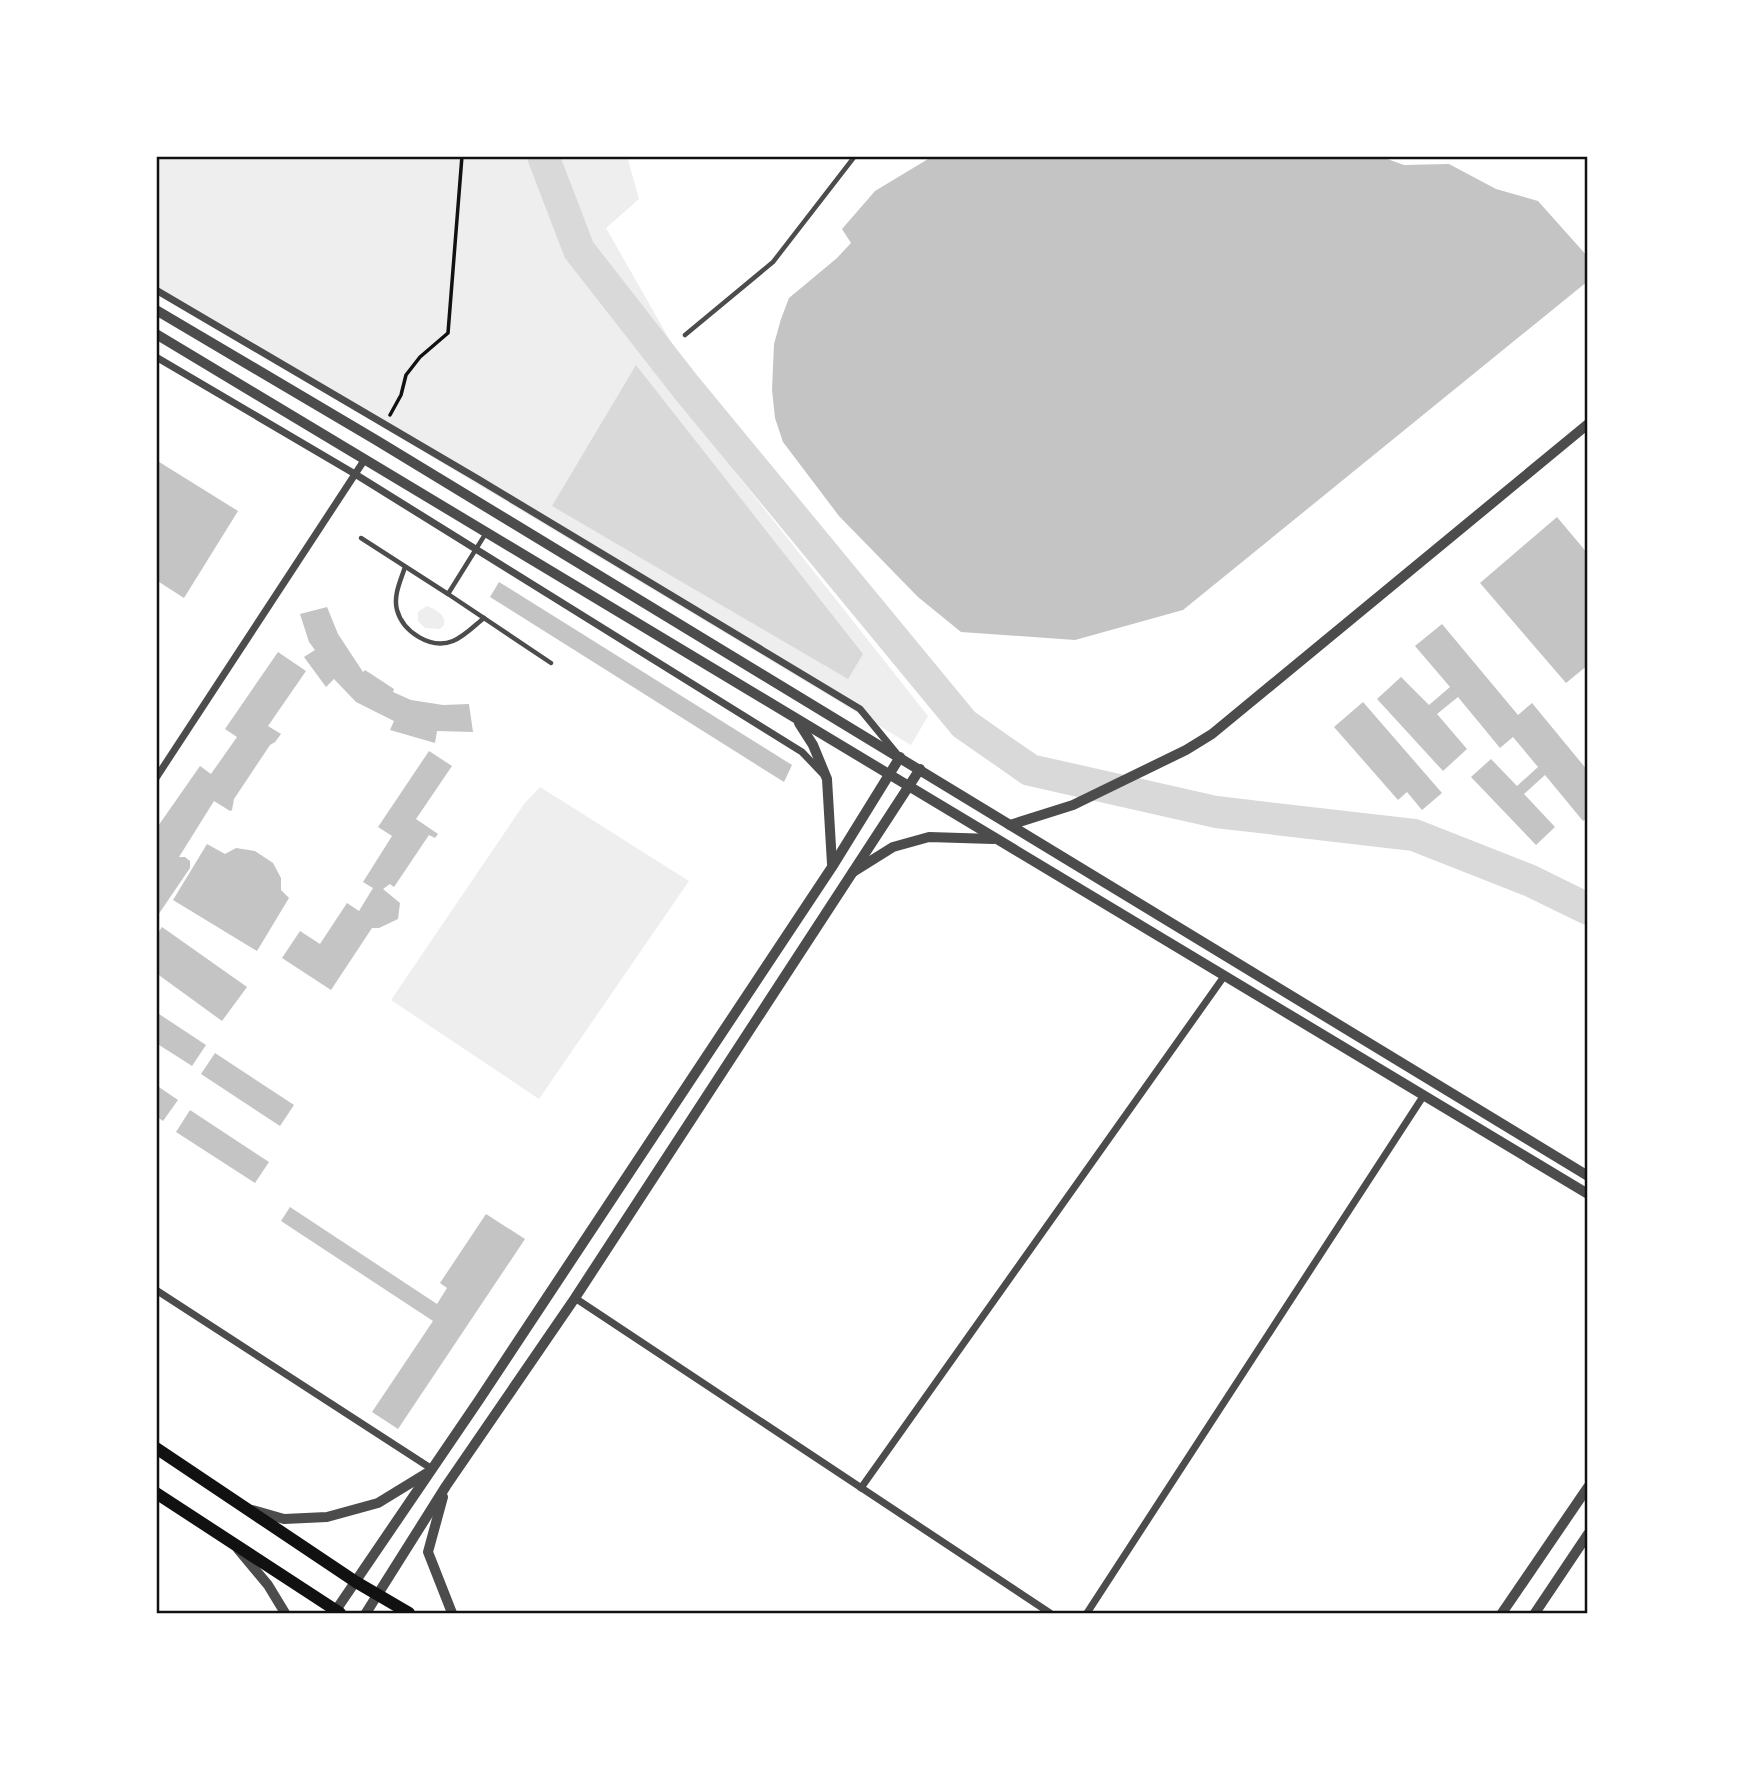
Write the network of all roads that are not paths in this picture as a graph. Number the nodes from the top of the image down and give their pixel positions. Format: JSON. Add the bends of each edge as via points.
{"nodes":[{"id":1,"x":855,"y":156,"type":"edge"},
{"id":2,"x":156,"y":290,"type":"edge"},
{"id":3,"x":156,"y":310,"type":"edge"},
{"id":4,"x":156,"y":334,"type":"edge"},
{"id":5,"x":685,"y":335,"type":"dead end"},
{"id":6,"x":156,"y":357,"type":"edge"},
{"id":7,"x":1588,"y":425,"type":"edge"},
{"id":8,"x":365,"y":459,"type":"junction"},
{"id":9,"x":355,"y":474,"type":"junction"},
{"id":10,"x":487,"y":532,"type":"junction"},
{"id":11,"x":361,"y":538,"type":"dead end"},
{"id":12,"x":476,"y":550,"type":"junction"},
{"id":13,"x":405,"y":567,"type":"junction"},
{"id":14,"x":448,"y":594,"type":"junction"},
{"id":15,"x":484,"y":618,"type":"junction"},
{"id":16,"x":551,"y":663,"type":"dead end"},
{"id":17,"x":798,"y":720,"type":"junction"},
{"id":18,"x":900,"y":757,"type":"junction"},
{"id":19,"x":920,"y":769,"type":"junction"},
{"id":20,"x":888,"y":775,"type":"junction"},
{"id":21,"x":156,"y":778,"type":"edge"},
{"id":22,"x":827,"y":779,"type":"junction"},
{"id":23,"x":907,"y":786,"type":"junction"},
{"id":24,"x":1010,"y":825,"type":"junction"},
{"id":25,"x":996,"y":839,"type":"junction"},
{"id":26,"x":832,"y":867,"type":"junction"},
{"id":27,"x":850,"y":873,"type":"junction"},
{"id":28,"x":1225,"y":975,"type":"junction"},
{"id":29,"x":1424,"y":1095,"type":"junction"},
{"id":30,"x":1588,"y":1176,"type":"edge"},
{"id":31,"x":1588,"y":1194,"type":"edge"},
{"id":32,"x":156,"y":1290,"type":"edge"},
{"id":33,"x":575,"y":1298,"type":"junction"},
{"id":34,"x":156,"y":1448,"type":"edge"},
{"id":35,"x":432,"y":1469,"type":"junction"},
{"id":36,"x":446,"y":1486,"type":"junction"},
{"id":37,"x":861,"y":1488,"type":"junction"},
{"id":38,"x":1588,"y":1488,"type":"edge"},
{"id":39,"x":156,"y":1493,"type":"edge"},
{"id":40,"x":247,"y":1509,"type":"junction"},
{"id":41,"x":1588,"y":1534,"type":"edge"},
{"id":42,"x":234,"y":1544,"type":"junction"},
{"id":43,"x":356,"y":1582,"type":"junction"},
{"id":44,"x":379,"y":1594,"type":"junction"},
{"id":45,"x":336,"y":1612,"type":"edge"},
{"id":46,"x":285,"y":1613,"type":"edge"},
{"id":47,"x":366,"y":1613,"type":"edge"},
{"id":48,"x":409,"y":1613,"type":"edge"},
{"id":49,"x":452,"y":1613,"type":"edge"},
{"id":50,"x":1050,"y":1613,"type":"edge"},
{"id":51,"x":1087,"y":1613,"type":"edge"},
{"id":52,"x":1502,"y":1613,"type":"edge"},
{"id":53,"x":1535,"y":1613,"type":"edge"}],
"edges":[{"from":1,"to":5,"type":"lane","via":[[773,262]]},
{"from":2,"to":18,"type":"street","via":[[860,709]]},
{"from":3,"to":18,"type":"street"},
{"from":4,"to":8,"type":"street"},
{"from":6,"to":9,"type":"street"},
{"from":7,"to":24,"type":"street","via":[[1212,734],[1073,805]]},
{"from":8,"to":9,"type":"street"},
{"from":8,"to":10,"type":"street"},
{"from":9,"to":12,"type":"street"},
{"from":9,"to":21,"type":"street"},
{"from":10,"to":12,"type":"lane"},
{"from":10,"to":17,"type":"street"},
{"from":11,"to":13,"type":"lane"},
{"from":12,"to":14,"type":"lane"},
{"from":12,"to":22,"type":"street","via":[[802,752]]},
{"from":13,"to":14,"type":"lane"},
{"from":13,"to":15,"type":"lane","via":[[397,610],[409,631],[428,642],[452,642]]},
{"from":14,"to":15,"type":"lane"},
{"from":15,"to":16,"type":"lane"},
{"from":17,"to":20,"type":"street"},
{"from":17,"to":22,"type":"street"},
{"from":18,"to":19,"type":"street"},
{"from":18,"to":20,"type":"street"},
{"from":19,"to":23,"type":"street"},
{"from":19,"to":24,"type":"street"},
{"from":20,"to":23,"type":"street"},
{"from":20,"to":26,"type":"street"},
{"from":22,"to":26,"type":"street"},
{"from":23,"to":25,"type":"street"},
{"from":23,"to":27,"type":"street"},
{"from":24,"to":30,"type":"street"},
{"from":25,"to":27,"type":"street","via":[[929,837],[892,847]]},
{"from":25,"to":28,"type":"street"},
{"from":26,"to":35,"type":"street"},
{"from":27,"to":33,"type":"street"},
{"from":28,"to":29,"type":"street"},
{"from":28,"to":37,"type":"street"},
{"from":29,"to":31,"type":"street"},
{"from":29,"to":51,"type":"street"},
{"from":32,"to":35,"type":"street"},
{"from":33,"to":36,"type":"street"},
{"from":33,"to":37,"type":"street"},
{"from":34,"to":40,"type":"main road"},
{"from":35,"to":40,"type":"street","via":[[379,1503],[327,1517],[284,1519]]},
{"from":35,"to":43,"type":"street"},
{"from":36,"to":44,"type":"street"},
{"from":36,"to":49,"type":"street","via":[[428,1552]]},
{"from":37,"to":50,"type":"street"},
{"from":38,"to":52,"type":"street"},
{"from":39,"to":42,"type":"main road"},
{"from":40,"to":43,"type":"main road"},
{"from":41,"to":53,"type":"street"},
{"from":42,"to":45,"type":"main road"},
{"from":42,"to":46,"type":"street"},
{"from":43,"to":44,"type":"main road"},
{"from":43,"to":45,"type":"street"},
{"from":44,"to":47,"type":"street"},
{"from":44,"to":48,"type":"main road"}]}
